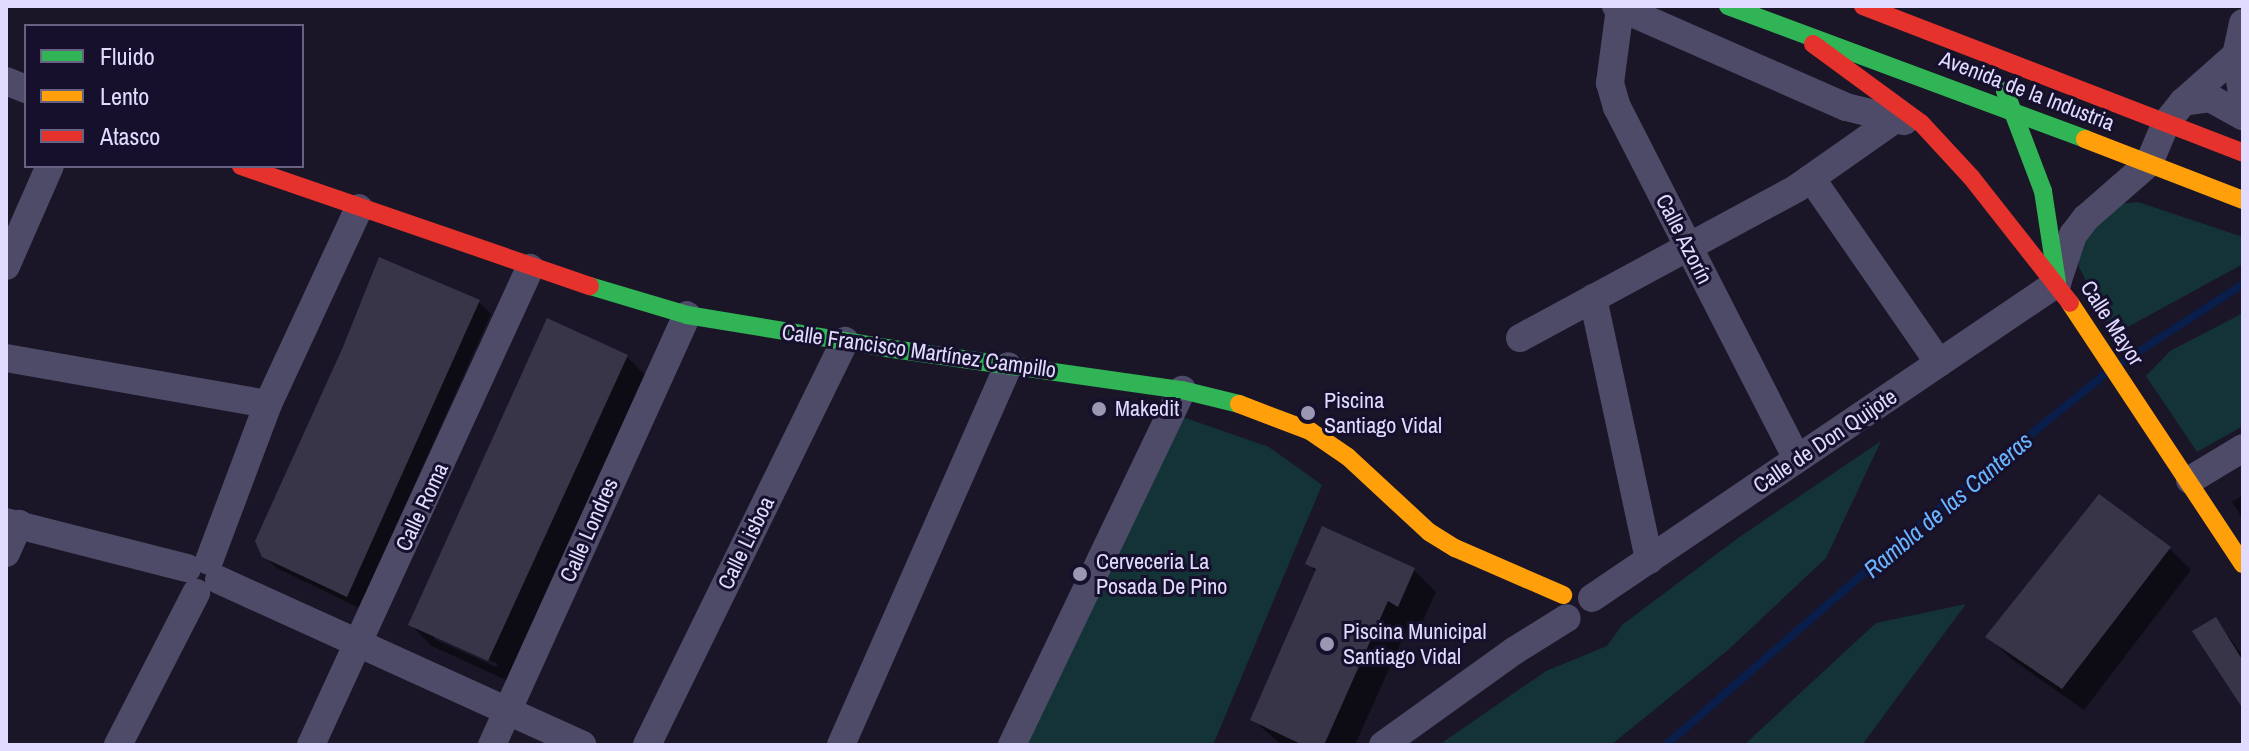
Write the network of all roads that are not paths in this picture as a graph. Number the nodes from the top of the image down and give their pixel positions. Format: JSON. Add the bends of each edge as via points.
{"nodes":[{"id":1,"x":1728,"y":6,"type":"edge"},
{"id":2,"x":1863,"y":6,"type":"edge"},
{"id":3,"x":1618,"y":7,"type":"edge"},
{"id":4,"x":2243,"y":23,"type":"edge"},
{"id":5,"x":1794,"y":30,"type":"junction"},
{"id":6,"x":1985,"y":53,"type":"junction"},
{"id":7,"x":2236,"y":55,"type":"junction"},
{"id":8,"x":2243,"y":99,"type":"edge"},
{"id":9,"x":2016,"y":113,"type":"junction"},
{"id":10,"x":2174,"y":113,"type":"junction"},
{"id":11,"x":2243,"y":116,"type":"edge"},
{"id":12,"x":1908,"y":121,"type":"junction"},
{"id":13,"x":2243,"y":153,"type":"edge"},
{"id":14,"x":2149,"y":163,"type":"junction"},
{"id":15,"x":49,"y":168,"type":"edge"},
{"id":16,"x":247,"y":168,"type":"edge"},
{"id":17,"x":1811,"y":178,"type":"junction"},
{"id":18,"x":2243,"y":200,"type":"edge"},
{"id":19,"x":359,"y":208,"type":"junction"},
{"id":20,"x":1687,"y":247,"type":"junction"},
{"id":21,"x":6,"y":266,"type":"edge"},
{"id":22,"x":530,"y":268,"type":"junction"},
{"id":23,"x":2057,"y":283,"type":"junction"},
{"id":24,"x":1593,"y":298,"type":"junction"},
{"id":25,"x":687,"y":315,"type":"junction"},
{"id":26,"x":1520,"y":338,"type":"dead end"},
{"id":27,"x":845,"y":341,"type":"junction"},
{"id":28,"x":6,"y":358,"type":"edge"},
{"id":29,"x":1939,"y":363,"type":"junction"},
{"id":30,"x":1008,"y":366,"type":"junction"},
{"id":31,"x":1182,"y":390,"type":"junction"},
{"id":32,"x":268,"y":404,"type":"junction"},
{"id":33,"x":2243,"y":448,"type":"edge"},
{"id":34,"x":1797,"y":459,"type":"junction"},
{"id":35,"x":2190,"y":480,"type":"junction"},
{"id":36,"x":12,"y":523,"type":"edge"},
{"id":37,"x":6,"y":553,"type":"edge"},
{"id":38,"x":1649,"y":560,"type":"junction"},
{"id":39,"x":2243,"y":564,"type":"edge"},
{"id":40,"x":203,"y":576,"type":"junction"},
{"id":41,"x":1565,"y":606,"type":"junction"},
{"id":42,"x":359,"y":645,"type":"junction"},
{"id":43,"x":507,"y":712,"type":"junction"},
{"id":44,"x":118,"y":745,"type":"edge"},
{"id":45,"x":311,"y":745,"type":"edge"},
{"id":46,"x":492,"y":745,"type":"edge"},
{"id":47,"x":582,"y":745,"type":"edge"},
{"id":48,"x":647,"y":745,"type":"edge"},
{"id":49,"x":841,"y":745,"type":"edge"},
{"id":50,"x":1012,"y":745,"type":"edge"},
{"id":51,"x":1383,"y":745,"type":"edge"}],
"edges":[{"from":1,"to":5,"type":"main road","name":"Avenida de la Industria"},
{"from":2,"to":6,"type":"main road","name":"Avenida de la Industria"},
{"from":3,"to":12,"type":"street","via":[[1846,107]]},
{"from":3,"to":20,"type":"street","name":"Calle Azorín","via":[[1610,83]]},
{"from":4,"to":7,"type":"street"},
{"from":5,"to":9,"type":"main road","name":"Avenida de la Industria"},
{"from":5,"to":12,"type":"main road","name":"Calle Mayor"},
{"from":6,"to":9,"type":"main road"},
{"from":6,"to":10,"type":"main road","name":"Avenida de la Industria"},
{"from":7,"to":8,"type":"street"},
{"from":7,"to":10,"type":"street"},
{"from":9,"to":14,"type":"main road","name":"Avenida de la Industria"},
{"from":9,"to":23,"type":"main road","via":[[2043,191]]},
{"from":10,"to":11,"type":"street","via":[[2210,98]]},
{"from":10,"to":13,"type":"main road","name":"Avenida de la Industria"},
{"from":10,"to":14,"type":"street"},
{"from":12,"to":17,"type":"street"},
{"from":12,"to":23,"type":"main road","name":"Calle Mayor","via":[[1971,177]]},
{"from":14,"to":18,"type":"main road","name":"Avenida de la Industria"},
{"from":14,"to":23,"type":"street","via":[[2086,218],[2073,235]]},
{"from":15,"to":21,"type":"street"},
{"from":16,"to":19,"type":"main road","name":"Calle Francisco Martínez Campillo"},
{"from":17,"to":20,"type":"street"},
{"from":17,"to":29,"type":"street"},
{"from":19,"to":22,"type":"main road","name":"Calle Francisco Martínez Campillo"},
{"from":19,"to":32,"type":"street"},
{"from":20,"to":24,"type":"street"},
{"from":20,"to":34,"type":"street","name":"Calle Azorín"},
{"from":22,"to":25,"type":"main road","name":"Calle Francisco Martínez Campillo"},
{"from":22,"to":42,"type":"street","name":"Calle Roma"},
{"from":23,"to":29,"type":"street","name":"Calle de Don Quijote"},
{"from":23,"to":35,"type":"main road","name":"Calle Mayor"},
{"from":24,"to":26,"type":"street"},
{"from":24,"to":38,"type":"street"},
{"from":25,"to":27,"type":"main road","name":"Calle Francisco Martínez Campillo"},
{"from":25,"to":43,"type":"street","name":"Calle Londres"},
{"from":27,"to":30,"type":"main road","name":"Calle Francisco Martínez Campillo"},
{"from":27,"to":48,"type":"street","name":"Calle Lisboa"},
{"from":28,"to":32,"type":"street"},
{"from":29,"to":34,"type":"street","name":"Calle de Don Quijote"},
{"from":30,"to":31,"type":"main road","name":"Calle Francisco Martínez Campillo"},
{"from":30,"to":49,"type":"street"},
{"from":31,"to":41,"type":"main road","name":"Calle Francisco Martínez Campillo","via":[[1252,407],[1310,431],[1348,457],[1442,540]]},
{"from":31,"to":50,"type":"street"},
{"from":32,"to":40,"type":"street"},
{"from":33,"to":35,"type":"street"},
{"from":34,"to":38,"type":"street","name":"Calle de Don Quijote"},
{"from":35,"to":39,"type":"main road","name":"Calle Mayor"},
{"from":36,"to":37,"type":"street"},
{"from":36,"to":40,"type":"street"},
{"from":38,"to":41,"type":"street","name":"Calle de Don Quijote","via":[[1592,598],[1581,588],[1571,589]]},
{"from":40,"to":42,"type":"street"},
{"from":40,"to":44,"type":"street"},
{"from":41,"to":51,"type":"street","via":[[1514,651]]},
{"from":42,"to":43,"type":"street"},
{"from":42,"to":45,"type":"street","name":"Calle Roma"},
{"from":43,"to":46,"type":"street","name":"Calle Londres"},
{"from":43,"to":47,"type":"street"}]}
